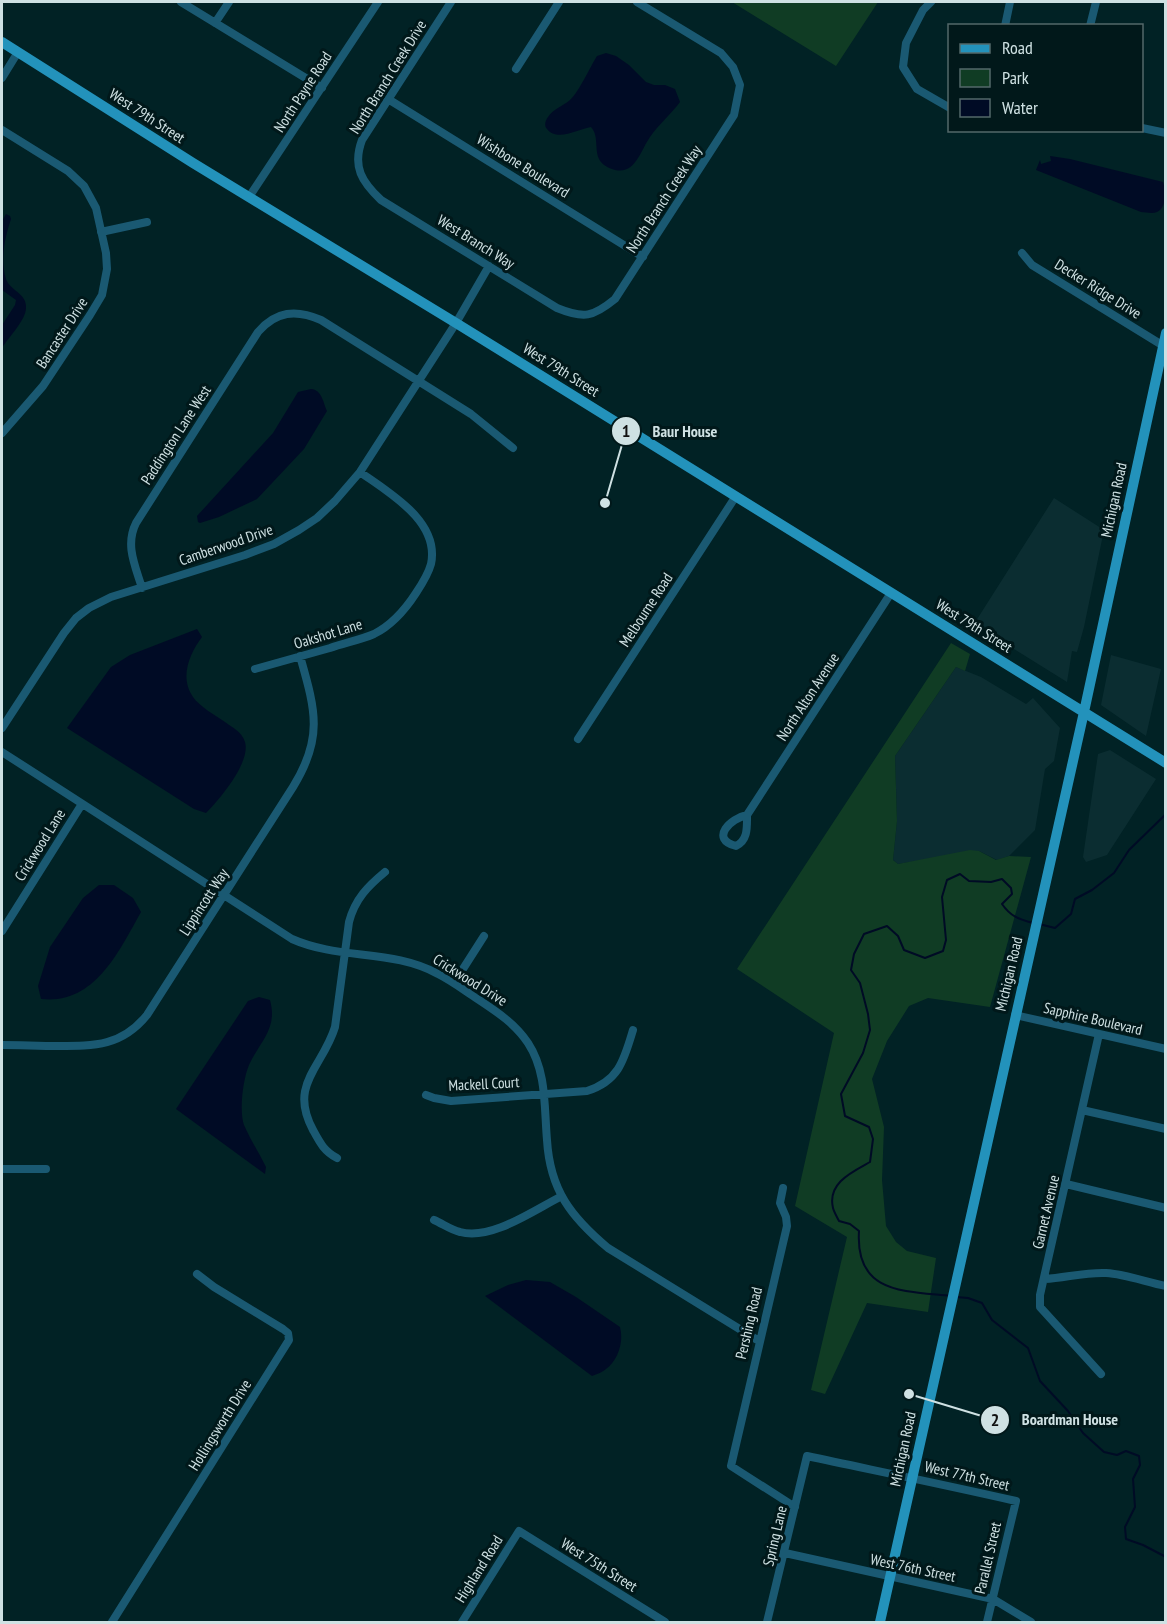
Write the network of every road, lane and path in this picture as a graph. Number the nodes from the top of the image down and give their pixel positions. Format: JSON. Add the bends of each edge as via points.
{"nodes":[{"id":1,"x":180,"y":2,"type":"edge"},
{"id":2,"x":229,"y":2,"type":"edge"},
{"id":3,"x":378,"y":2,"type":"edge"},
{"id":4,"x":451,"y":2,"type":"edge"},
{"id":5,"x":559,"y":2,"type":"edge"},
{"id":6,"x":637,"y":2,"type":"edge"},
{"id":7,"x":931,"y":2,"type":"edge"},
{"id":8,"x":1010,"y":2,"type":"edge"},
{"id":9,"x":1096,"y":2,"type":"edge"},
{"id":10,"x":215,"y":23,"type":"junction"},
{"id":11,"x":1005,"y":24,"type":"edge"},
{"id":12,"x":1090,"y":24,"type":"edge"},
{"id":13,"x":2,"y":42,"type":"edge"},
{"id":14,"x":18,"y":52,"type":"junction"},
{"id":15,"x":516,"y":69,"type":"dead end"},
{"id":16,"x":2,"y":78,"type":"edge"},
{"id":17,"x":322,"y":88,"type":"junction"},
{"id":18,"x":388,"y":99,"type":"junction"},
{"id":19,"x":947,"y":106,"type":"edge"},
{"id":20,"x":1143,"y":128,"type":"edge"},
{"id":21,"x":2,"y":130,"type":"edge"},
{"id":22,"x":1166,"y":133,"type":"edge"},
{"id":23,"x":360,"y":170,"type":"joint"},
{"id":24,"x":249,"y":197,"type":"junction"},
{"id":25,"x":147,"y":222,"type":"dead end"},
{"id":26,"x":101,"y":232,"type":"junction"},
{"id":27,"x":1022,"y":253,"type":"dead end"},
{"id":28,"x":643,"y":257,"type":"junction"},
{"id":29,"x":489,"y":266,"type":"junction"},
{"id":30,"x":592,"y":314,"type":"joint"},
{"id":31,"x":456,"y":323,"type":"junction"},
{"id":32,"x":1166,"y":333,"type":"edge"},
{"id":33,"x":1162,"y":345,"type":"junction"},
{"id":34,"x":419,"y":381,"type":"junction"},
{"id":35,"x":2,"y":433,"type":"edge"},
{"id":36,"x":513,"y":448,"type":"dead end"},
{"id":37,"x":360,"y":472,"type":"junction"},
{"id":38,"x":736,"y":496,"type":"junction"},
{"id":39,"x":142,"y":588,"type":"junction"},
{"id":40,"x":891,"y":592,"type":"junction"},
{"id":41,"x":300,"y":657,"type":"junction"},
{"id":42,"x":255,"y":669,"type":"dead end"},
{"id":43,"x":1083,"y":712,"type":"junction"},
{"id":44,"x":2,"y":728,"type":"edge"},
{"id":45,"x":578,"y":739,"type":"dead end"},
{"id":46,"x":2,"y":752,"type":"edge"},
{"id":47,"x":1166,"y":763,"type":"edge"},
{"id":48,"x":82,"y":804,"type":"junction"},
{"id":49,"x":747,"y":816,"type":"dead end"},
{"id":50,"x":385,"y":872,"type":"dead end"},
{"id":51,"x":224,"y":895,"type":"junction"},
{"id":52,"x":2,"y":932,"type":"edge"},
{"id":53,"x":484,"y":936,"type":"dead end"},
{"id":54,"x":345,"y":952,"type":"junction"},
{"id":55,"x":454,"y":983,"type":"junction"},
{"id":56,"x":1015,"y":1015,"type":"junction"},
{"id":57,"x":633,"y":1030,"type":"dead end"},
{"id":58,"x":1099,"y":1034,"type":"junction"},
{"id":59,"x":2,"y":1045,"type":"edge"},
{"id":60,"x":1166,"y":1049,"type":"edge"},
{"id":61,"x":544,"y":1094,"type":"junction"},
{"id":62,"x":426,"y":1095,"type":"dead end"},
{"id":63,"x":1082,"y":1110,"type":"junction"},
{"id":64,"x":1166,"y":1129,"type":"edge"},
{"id":65,"x":337,"y":1158,"type":"dead end"},
{"id":66,"x":2,"y":1169,"type":"edge"},
{"id":67,"x":46,"y":1169,"type":"dead end"},
{"id":68,"x":1066,"y":1184,"type":"junction"},
{"id":69,"x":783,"y":1188,"type":"dead end"},
{"id":70,"x":561,"y":1196,"type":"junction"},
{"id":71,"x":1166,"y":1208,"type":"edge"},
{"id":72,"x":435,"y":1220,"type":"dead end"},
{"id":73,"x":196,"y":1274,"type":"dead end"},
{"id":74,"x":1045,"y":1279,"type":"junction"},
{"id":75,"x":1166,"y":1286,"type":"edge"},
{"id":76,"x":759,"y":1341,"type":"junction"},
{"id":77,"x":1101,"y":1374,"type":"dead end"},
{"id":78,"x":807,"y":1456,"type":"joint"},
{"id":79,"x":912,"y":1478,"type":"junction"},
{"id":80,"x":1016,"y":1501,"type":"joint"},
{"id":81,"x":795,"y":1507,"type":"junction"},
{"id":82,"x":519,"y":1531,"type":"joint"},
{"id":83,"x":785,"y":1553,"type":"junction"},
{"id":84,"x":890,"y":1576,"type":"junction"},
{"id":85,"x":993,"y":1599,"type":"junction"},
{"id":86,"x":112,"y":1623,"type":"edge"},
{"id":87,"x":462,"y":1623,"type":"edge"},
{"id":88,"x":665,"y":1623,"type":"edge"},
{"id":89,"x":767,"y":1623,"type":"edge"},
{"id":90,"x":880,"y":1623,"type":"edge"},
{"id":91,"x":987,"y":1623,"type":"edge"},
{"id":92,"x":1031,"y":1623,"type":"edge"}],
"edges":[{"from":1,"to":10,"type":"street"},
{"from":2,"to":10,"type":"street"},
{"from":3,"to":17,"type":"street","name":"North Payne Road"},
{"from":4,"to":18,"type":"street","name":"North Branch Creek Drive"},
{"from":5,"to":15,"type":"street"},
{"from":6,"to":28,"type":"street","name":"North Branch Creek Way","via":[[721,53],[734,67],[740,85],[734,115]]},
{"from":7,"to":19,"type":"street","via":[[906,44],[903,67],[917,89]]},
{"from":8,"to":11,"type":"street"},
{"from":9,"to":12,"type":"street"},
{"from":10,"to":17,"type":"street"},
{"from":13,"to":14,"type":"main road","name":"West 79th Street"},
{"from":14,"to":16,"type":"street"},
{"from":14,"to":24,"type":"main road","name":"West 79th Street"},
{"from":17,"to":24,"type":"street","name":"North Payne Road"},
{"from":18,"to":23,"type":"street","name":"North Branch Creek Drive","via":[[362,140]]},
{"from":18,"to":28,"type":"street","name":"Wishbone Boulevard"},
{"from":20,"to":22,"type":"street"},
{"from":21,"to":26,"type":"street","name":"Bancaster Drive","via":[[78,179],[92,200]]},
{"from":23,"to":29,"type":"street","name":"West Branch Way","via":[[367,186],[381,200]]},
{"from":24,"to":31,"type":"main road","name":"West 79th Street"},
{"from":25,"to":26,"type":"street"},
{"from":26,"to":35,"type":"street","name":"Bancaster Drive","via":[[107,269],[100,298],[47,381]]},
{"from":27,"to":33,"type":"street","name":"Decker Ridge Drive","via":[[1032,265]]},
{"from":28,"to":30,"type":"street","name":"North Branch Creek Way","via":[[615,299]]},
{"from":29,"to":30,"type":"street","name":"West Branch Way","via":[[557,308],[574,314]]},
{"from":29,"to":31,"type":"street","name":"Camberwood Drive"},
{"from":31,"to":34,"type":"street","name":"Camberwood Drive"},
{"from":31,"to":38,"type":"main road","name":"West 79th Street"},
{"from":32,"to":33,"type":"main road","name":"Michigan Road"},
{"from":33,"to":43,"type":"main road","name":"Michigan Road"},
{"from":34,"to":36,"type":"street","via":[[471,414]]},
{"from":34,"to":37,"type":"street","name":"Camberwood Drive"},
{"from":34,"to":39,"type":"street","name":"Paddington Lane West","via":[[321,320],[303,314],[270,321],[258,332],[134,526],[131,552]]},
{"from":37,"to":39,"type":"street","name":"Camberwood Drive","via":[[327,509],[281,540]]},
{"from":37,"to":41,"type":"street","name":"Oakshot Lane","via":[[400,500],[418,519],[431,545],[429,571],[405,608],[384,628]]},
{"from":38,"to":40,"type":"main road","name":"West 79th Street"},
{"from":38,"to":45,"type":"street","name":"Melbourne Road"},
{"from":39,"to":44,"type":"street","name":"Camberwood Drive","via":[[101,602],[72,622]]},
{"from":40,"to":43,"type":"main road","name":"West 79th Street"},
{"from":40,"to":49,"type":"street","name":"North Alton Avenue"},
{"from":41,"to":42,"type":"street","name":"Oakshot Lane"},
{"from":41,"to":51,"type":"street","name":"Lippincott Way","via":[[314,714],[309,758]]},
{"from":43,"to":47,"type":"main road","name":"West 79th Street"},
{"from":43,"to":56,"type":"main road","name":"Michigan Road"},
{"from":46,"to":48,"type":"street","name":"Crickwood Drive"},
{"from":48,"to":51,"type":"street","name":"Crickwood Drive"},
{"from":48,"to":52,"type":"street","name":"Crickwood Lane"},
{"from":50,"to":54,"type":"street","via":[[356,903]]},
{"from":51,"to":54,"type":"street","name":"Crickwood Drive","via":[[292,939]]},
{"from":51,"to":59,"type":"street","name":"Lippincott Way","via":[[151,1010],[129,1033],[94,1046]]},
{"from":53,"to":55,"type":"street"},
{"from":54,"to":55,"type":"street","name":"Crickwood Drive","via":[[414,963]]},
{"from":54,"to":65,"type":"street","via":[[335,1027],[309,1078],[305,1101],[309,1122],[320,1144]]},
{"from":55,"to":61,"type":"street","name":"Crickwood Drive","via":[[517,1028],[534,1054]]},
{"from":56,"to":58,"type":"street","name":"Sapphire Boulevard"},
{"from":56,"to":79,"type":"main road","name":"Michigan Road"},
{"from":57,"to":61,"type":"street","name":"Mackell Court","via":[[624,1060],[607,1081],[586,1091]]},
{"from":58,"to":60,"type":"street","name":"Sapphire Boulevard"},
{"from":58,"to":63,"type":"street","name":"Garnet Avenue"},
{"from":61,"to":62,"type":"street","name":"Mackell Court","via":[[451,1101]]},
{"from":61,"to":70,"type":"street","name":"Crickwood Drive","via":[[548,1152]]},
{"from":63,"to":64,"type":"street"},
{"from":63,"to":68,"type":"street","name":"Garnet Avenue"},
{"from":66,"to":67,"type":"street"},
{"from":68,"to":71,"type":"street"},
{"from":68,"to":74,"type":"street","name":"Garnet Avenue"},
{"from":69,"to":76,"type":"street","name":"Pershing Road","via":[[780,1203],[787,1226]]},
{"from":70,"to":72,"type":"street","via":[[481,1234],[459,1232]]},
{"from":70,"to":76,"type":"street","name":"Crickwood Drive","via":[[582,1225],[608,1248]]},
{"from":73,"to":86,"type":"street","name":"Hollingsworth Drive","via":[[283,1329],[289,1340]]},
{"from":74,"to":75,"type":"street","via":[[1108,1273]]},
{"from":74,"to":77,"type":"street","name":"Garnet Avenue","via":[[1040,1307]]},
{"from":76,"to":81,"type":"street","name":"Pershing Road","via":[[731,1466]]},
{"from":78,"to":79,"type":"street","name":"West 77th Street"},
{"from":78,"to":81,"type":"street","name":"Spring Lane"},
{"from":79,"to":80,"type":"street","name":"West 77th Street"},
{"from":79,"to":84,"type":"main road","name":"Michigan Road"},
{"from":80,"to":85,"type":"street","name":"Parallel Street"},
{"from":81,"to":83,"type":"street","name":"Spring Lane"},
{"from":82,"to":87,"type":"street","name":"Highland Road"},
{"from":82,"to":88,"type":"street","name":"West 75th Street"},
{"from":83,"to":84,"type":"street","name":"West 76th Street"},
{"from":83,"to":89,"type":"street","name":"Spring Lane"},
{"from":84,"to":85,"type":"street","name":"West 76th Street"},
{"from":84,"to":90,"type":"main road","name":"Michigan Road"},
{"from":85,"to":91,"type":"street","name":"Parallel Street"},
{"from":85,"to":92,"type":"street","name":"West 76th Street"}]}
